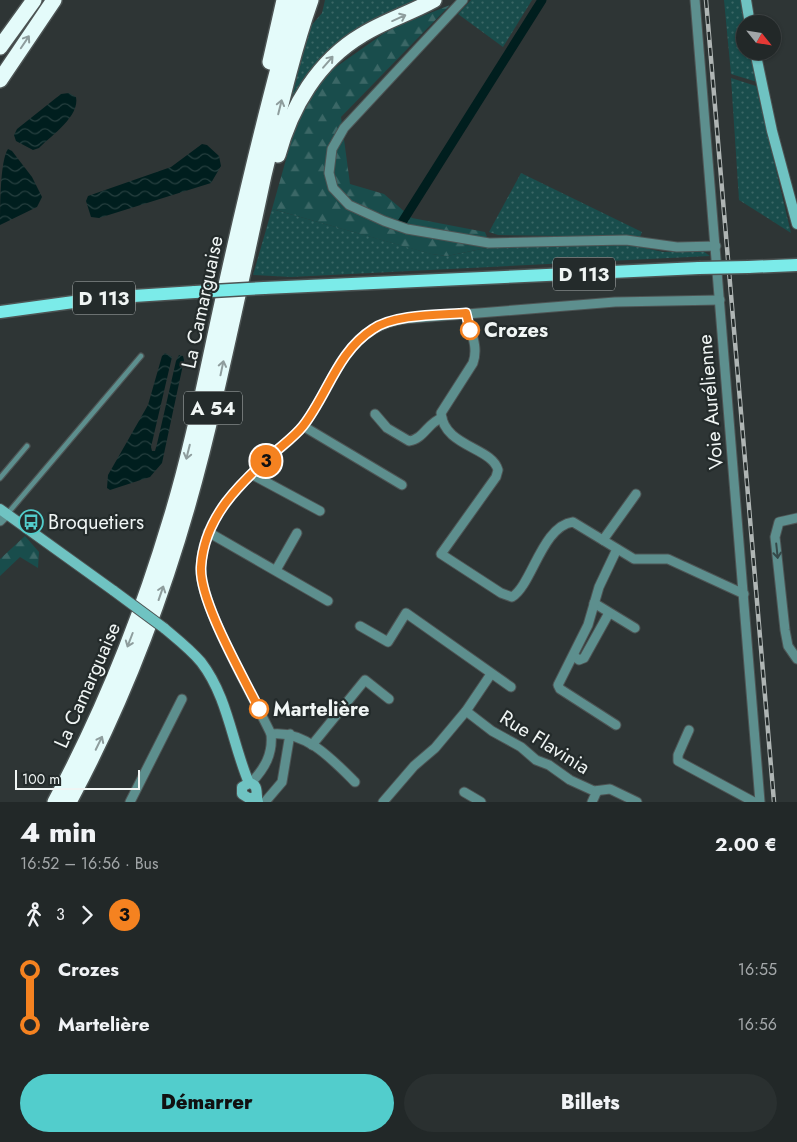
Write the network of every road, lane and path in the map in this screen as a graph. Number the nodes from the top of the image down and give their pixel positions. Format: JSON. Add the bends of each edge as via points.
{"nodes":[{"id":1,"x":34,"y":0,"type":"edge"},
{"id":2,"x":54,"y":0,"type":"edge"},
{"id":3,"x":284,"y":0,"type":"edge"},
{"id":4,"x":297,"y":0,"type":"edge"},
{"id":5,"x":311,"y":0,"type":"edge"},
{"id":6,"x":434,"y":0,"type":"edge"},
{"id":7,"x":463,"y":0,"type":"edge"},
{"id":8,"x":695,"y":0,"type":"edge"},
{"id":9,"x":746,"y":0,"type":"edge"},
{"id":10,"x":748,"y":15,"type":"edge"},
{"id":11,"x":0,"y":47,"type":"edge"},
{"id":12,"x":757,"y":60,"type":"edge"},
{"id":13,"x":0,"y":80,"type":"edge"},
{"id":14,"x":797,"y":223,"type":"edge"},
{"id":15,"x":238,"y":234,"type":"junction"},
{"id":16,"x":716,"y":246,"type":"junction"},
{"id":17,"x":797,"y":265,"type":"edge"},
{"id":18,"x":244,"y":267,"type":"junction"},
{"id":19,"x":720,"y":300,"type":"junction"},
{"id":20,"x":14,"y":311,"type":"junction"},
{"id":21,"x":0,"y":312,"type":"edge"},
{"id":22,"x":466,"y":313,"type":"junction"},
{"id":23,"x":0,"y":316,"type":"edge"},
{"id":24,"x":141,"y":356,"type":"dead end"},
{"id":25,"x":375,"y":414,"type":"dead end"},
{"id":26,"x":442,"y":418,"type":"junction"},
{"id":27,"x":303,"y":426,"type":"junction"},
{"id":28,"x":27,"y":446,"type":"dead end"},
{"id":29,"x":251,"y":474,"type":"junction"},
{"id":30,"x":0,"y":478,"type":"edge"},
{"id":31,"x":402,"y":485,"type":"dead end"},
{"id":32,"x":636,"y":494,"type":"dead end"},
{"id":33,"x":320,"y":511,"type":"dead end"},
{"id":34,"x":2,"y":515,"type":"edge"},
{"id":35,"x":797,"y":518,"type":"edge"},
{"id":36,"x":208,"y":532,"type":"junction"},
{"id":37,"x":298,"y":533,"type":"dead end"},
{"id":38,"x":603,"y":540,"type":"junction"},
{"id":39,"x":616,"y":549,"type":"junction"},
{"id":40,"x":276,"y":570,"type":"junction"},
{"id":41,"x":744,"y":594,"type":"junction"},
{"id":42,"x":328,"y":601,"type":"dead end"},
{"id":43,"x":594,"y":603,"type":"junction"},
{"id":44,"x":609,"y":612,"type":"junction"},
{"id":45,"x":360,"y":626,"type":"dead end"},
{"id":46,"x":635,"y":628,"type":"dead end"},
{"id":47,"x":574,"y":656,"type":"junction"},
{"id":48,"x":797,"y":659,"type":"edge"},
{"id":49,"x":491,"y":674,"type":"junction"},
{"id":50,"x":511,"y":687,"type":"dead end"},
{"id":51,"x":182,"y":699,"type":"dead end"},
{"id":52,"x":388,"y":699,"type":"dead end"},
{"id":53,"x":466,"y":711,"type":"junction"},
{"id":54,"x":616,"y":725,"type":"dead end"},
{"id":55,"x":688,"y":730,"type":"dead end"},
{"id":56,"x":271,"y":734,"type":"junction"},
{"id":57,"x":290,"y":734,"type":"junction"},
{"id":58,"x":312,"y":745,"type":"junction"},
{"id":59,"x":355,"y":782,"type":"dead end"},
{"id":60,"x":597,"y":791,"type":"junction"},
{"id":61,"x":464,"y":792,"type":"dead end"},
{"id":62,"x":251,"y":795,"type":"edge"},
{"id":63,"x":55,"y":802,"type":"edge"},
{"id":64,"x":69,"y":802,"type":"edge"},
{"id":65,"x":130,"y":802,"type":"edge"},
{"id":66,"x":382,"y":802,"type":"edge"},
{"id":67,"x":481,"y":802,"type":"edge"},
{"id":68,"x":592,"y":802,"type":"edge"},
{"id":69,"x":638,"y":802,"type":"edge"},
{"id":70,"x":754,"y":802,"type":"edge"},
{"id":71,"x":760,"y":802,"type":"edge"}],
"edges":[{"from":1,"to":11,"type":"highway"},
{"from":13,"to":2,"type":"highway","one_way":true},
{"from":3,"to":15,"type":"highway","via":[[257,122]]},
{"from":4,"to":15,"type":"highway","name":"La Camarguaise","number":"A 54"},
{"from":18,"to":5,"type":"highway","name":"La Camarguaise","number":"A 54","one_way":true,"via":[[282,100]]},
{"from":18,"to":6,"type":"highway","one_way":true,"via":[[288,123],[312,80],[334,55],[362,35]]},
{"from":7,"to":16,"type":"street","via":[[344,128],[332,149],[329,173],[333,188],[349,205],[407,229],[490,243],[626,240],[676,247]]},
{"from":8,"to":16,"type":"street","name":"Voie Aurélienne"},
{"from":9,"to":10,"type":"street"},
{"from":12,"to":14,"type":"street"},
{"from":15,"to":63,"type":"highway","name":"La Camarguaise","number":"A 54","one_way":true,"via":[[171,520],[127,648],[92,729]]},
{"from":16,"to":19,"type":"street","name":"Voie Aurélienne"},
{"from":17,"to":20,"type":"main road","number":"D 113","bridge":true,"via":[[195,292],[103,298]]},
{"from":64,"to":18,"type":"highway","name":"La Camarguaise","number":"A 54","one_way":true,"via":[[107,726],[161,594],[215,401]]},
{"from":19,"to":22,"type":"street","via":[[615,302]]},
{"from":19,"to":41,"type":"street","name":"Voie Aurélienne"},
{"from":20,"to":21,"type":"main road","number":"D 113"},
{"from":20,"to":23,"type":"main road","number":"D 113"},
{"from":22,"to":26,"type":"street","via":[[476,354],[441,413]]},
{"from":22,"to":27,"type":"street","via":[[389,322],[374,328],[342,359]]},
{"from":24,"to":34,"type":"lane"},
{"from":25,"to":26,"type":"street","via":[[387,428],[409,441],[420,437],[435,420]]},
{"from":26,"to":38,"type":"street","via":[[458,440],[492,460],[498,470],[441,554],[512,597],[541,549],[567,523],[573,522]]},
{"from":27,"to":29,"type":"street"},
{"from":27,"to":31,"type":"street"},
{"from":28,"to":30,"type":"lane"},
{"from":29,"to":33,"type":"street"},
{"from":29,"to":36,"type":"street","via":[[228,498]]},
{"from":32,"to":38,"type":"street"},
{"from":34,"to":62,"type":"street","bridge":true,"via":[[114,591],[164,628],[201,662],[223,704]]},
{"from":35,"to":48,"type":"street","one_way":true,"via":[[779,522],[775,537],[785,630],[788,646]]},
{"from":36,"to":40,"type":"street"},
{"from":36,"to":56,"type":"street","via":[[201,567],[202,586]]},
{"from":37,"to":40,"type":"street"},
{"from":38,"to":39,"type":"street"},
{"from":39,"to":41,"type":"street","via":[[634,559],[668,559]]},
{"from":39,"to":43,"type":"street"},
{"from":40,"to":42,"type":"street"},
{"from":41,"to":71,"type":"street","name":"Voie Aurélienne"},
{"from":43,"to":44,"type":"street"},
{"from":43,"to":47,"type":"street"},
{"from":44,"to":46,"type":"street"},
{"from":44,"to":47,"type":"street","via":[[584,658],[579,660]]},
{"from":45,"to":49,"type":"street","via":[[388,642],[406,613]]},
{"from":47,"to":54,"type":"street","via":[[558,687]]},
{"from":49,"to":50,"type":"street"},
{"from":49,"to":53,"type":"street"},
{"from":51,"to":65,"type":"street"},
{"from":52,"to":58,"type":"street","via":[[365,680]]},
{"from":53,"to":60,"type":"street","name":"Rue Flavinia","via":[[536,760],[586,789]]},
{"from":53,"to":66,"type":"street"},
{"from":55,"to":70,"type":"street","via":[[678,761]]},
{"from":56,"to":57,"type":"street"},
{"from":56,"to":62,"type":"street","via":[[271,752]]},
{"from":57,"to":58,"type":"street"},
{"from":57,"to":62,"type":"street","via":[[282,782]]},
{"from":58,"to":59,"type":"street","via":[[327,753]]},
{"from":60,"to":68,"type":"street"},
{"from":60,"to":69,"type":"street","name":"Rue Flavinia","via":[[610,789]]},
{"from":61,"to":67,"type":"street"}]}
